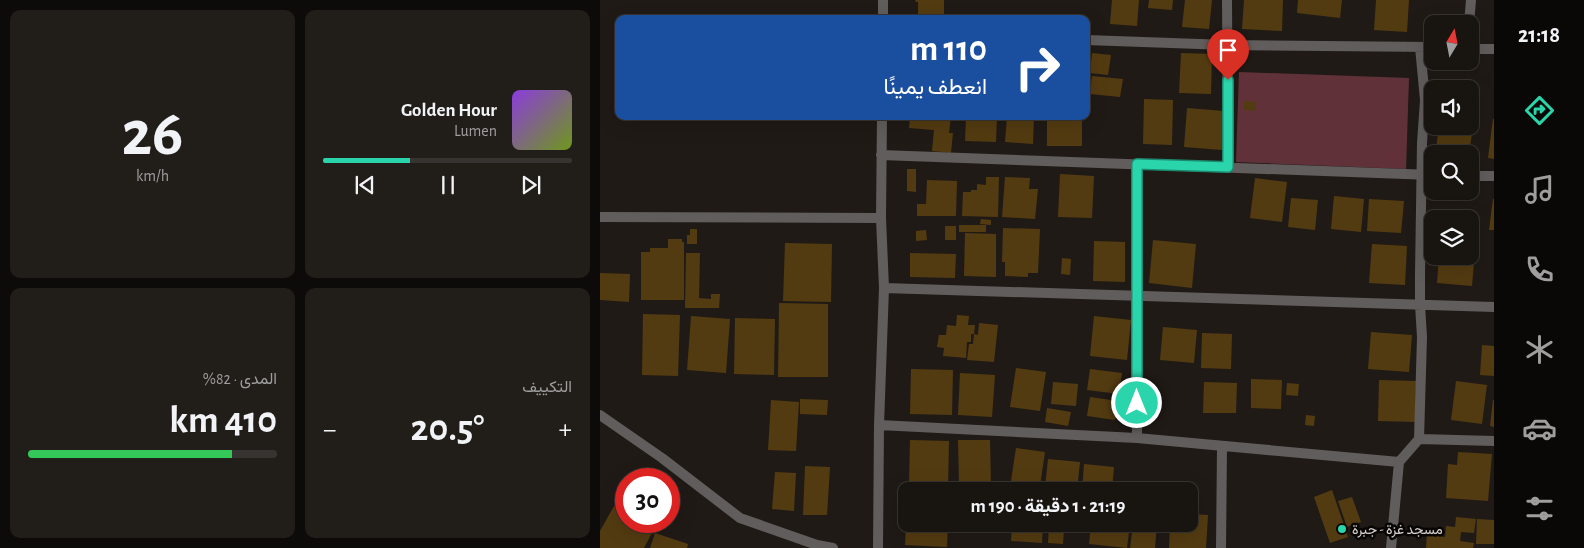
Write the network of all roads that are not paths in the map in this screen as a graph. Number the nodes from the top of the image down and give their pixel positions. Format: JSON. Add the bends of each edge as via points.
{"nodes":[{"id":1,"x":883,"y":0,"type":"edge"},
{"id":2,"x":1227,"y":0,"type":"edge"},
{"id":3,"x":1471,"y":0,"type":"edge"},
{"id":4,"x":883,"y":15,"type":"edge"},
{"id":5,"x":1470,"y":15,"type":"edge"},
{"id":6,"x":1090,"y":40,"type":"edge"},
{"id":7,"x":1228,"y":44,"type":"junction"},
{"id":8,"x":1420,"y":47,"type":"junction"},
{"id":9,"x":1424,"y":47,"type":"edge"},
{"id":10,"x":1479,"y":49,"type":"edge"},
{"id":11,"x":1494,"y":49,"type":"edge"},
{"id":12,"x":882,"y":120,"type":"edge"},
{"id":13,"x":882,"y":155,"type":"junction"},
{"id":14,"x":1137,"y":164,"type":"junction"},
{"id":15,"x":1228,"y":167,"type":"junction"},
{"id":16,"x":1421,"y":174,"type":"junction"},
{"id":17,"x":1424,"y":174,"type":"edge"},
{"id":18,"x":1479,"y":176,"type":"edge"},
{"id":19,"x":1494,"y":176,"type":"edge"},
{"id":20,"x":600,"y":217,"type":"edge"},
{"id":21,"x":881,"y":218,"type":"junction"},
{"id":22,"x":884,"y":288,"type":"junction"},
{"id":23,"x":1137,"y":296,"type":"junction"},
{"id":24,"x":1420,"y":305,"type":"junction"},
{"id":25,"x":1494,"y":307,"type":"edge"},
{"id":26,"x":600,"y":415,"type":"edge"},
{"id":27,"x":879,"y":425,"type":"junction"},
{"id":28,"x":1137,"y":438,"type":"junction"},
{"id":29,"x":1419,"y":439,"type":"junction"},
{"id":30,"x":1494,"y":441,"type":"edge"},
{"id":31,"x":1222,"y":447,"type":"junction"},
{"id":32,"x":1399,"y":462,"type":"junction"},
{"id":33,"x":833,"y":548,"type":"edge"},
{"id":34,"x":878,"y":548,"type":"edge"},
{"id":35,"x":1221,"y":548,"type":"edge"},
{"id":36,"x":1391,"y":548,"type":"edge"}],
"edges":[{"from":1,"to":4,"type":"street"},
{"from":2,"to":7,"type":"street"},
{"from":3,"to":5,"type":"street"},
{"from":6,"to":7,"type":"street"},
{"from":7,"to":8,"type":"street"},
{"from":7,"to":15,"type":"street"},
{"from":8,"to":9,"type":"street"},
{"from":8,"to":16,"type":"street","via":[[1424,100]]},
{"from":10,"to":11,"type":"street"},
{"from":12,"to":13,"type":"street"},
{"from":13,"to":14,"type":"street"},
{"from":13,"to":21,"type":"street"},
{"from":14,"to":15,"type":"street"},
{"from":14,"to":23,"type":"street"},
{"from":15,"to":16,"type":"street"},
{"from":16,"to":17,"type":"street"},
{"from":16,"to":24,"type":"street"},
{"from":18,"to":19,"type":"street"},
{"from":20,"to":21,"type":"street"},
{"from":21,"to":22,"type":"street"},
{"from":22,"to":23,"type":"street"},
{"from":22,"to":27,"type":"street"},
{"from":23,"to":24,"type":"street"},
{"from":23,"to":28,"type":"street"},
{"from":24,"to":25,"type":"street"},
{"from":24,"to":29,"type":"street"},
{"from":26,"to":33,"type":"street","via":[[740,518]]},
{"from":27,"to":28,"type":"street"},
{"from":27,"to":34,"type":"street"},
{"from":28,"to":31,"type":"street"},
{"from":29,"to":30,"type":"street"},
{"from":29,"to":32,"type":"street"},
{"from":31,"to":32,"type":"street"},
{"from":31,"to":35,"type":"street"},
{"from":32,"to":36,"type":"street"}]}
